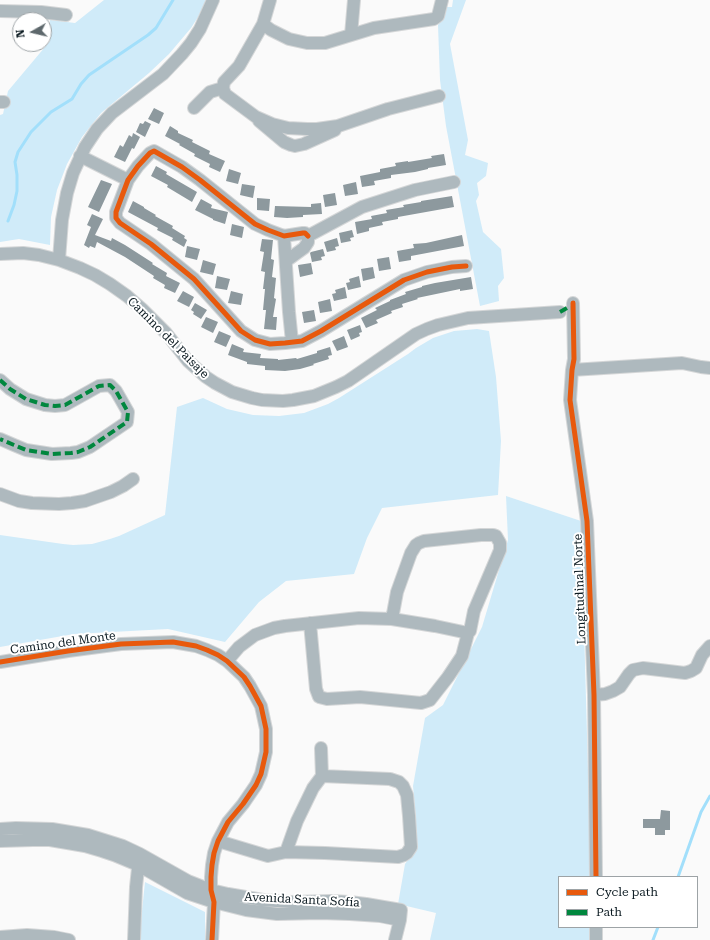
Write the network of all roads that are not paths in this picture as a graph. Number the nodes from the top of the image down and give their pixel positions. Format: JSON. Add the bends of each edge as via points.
{"nodes":[{"id":1,"x":213,"y":0,"type":"edge"},
{"id":2,"x":270,"y":0,"type":"edge"},
{"id":3,"x":354,"y":0,"type":"edge"},
{"id":4,"x":442,"y":0,"type":"edge"},
{"id":5,"x":0,"y":11,"type":"edge"},
{"id":6,"x":66,"y":15,"type":"dead end"},
{"id":7,"x":263,"y":24,"type":"junction"},
{"id":8,"x":351,"y":35,"type":"junction"},
{"id":9,"x":223,"y":88,"type":"junction"},
{"id":10,"x":439,"y":96,"type":"dead end"},
{"id":11,"x":194,"y":108,"type":"dead end"},
{"id":12,"x":256,"y":117,"type":"junction"},
{"id":13,"x":347,"y":123,"type":"junction"},
{"id":14,"x":80,"y":156,"type":"junction"},
{"id":15,"x":128,"y":180,"type":"junction"},
{"id":16,"x":454,"y":182,"type":"dead end"},
{"id":17,"x":284,"y":236,"type":"junction"},
{"id":18,"x":308,"y":236,"type":"junction"},
{"id":19,"x":0,"y":254,"type":"edge"},
{"id":20,"x":59,"y":260,"type":"junction"},
{"id":21,"x":286,"y":261,"type":"junction"},
{"id":22,"x":466,"y":266,"type":"dead end"},
{"id":23,"x":573,"y":302,"type":"dead end"},
{"id":24,"x":560,"y":312,"type":"dead end"},
{"id":25,"x":292,"y":342,"type":"junction"},
{"id":26,"x":710,"y":368,"type":"edge"},
{"id":27,"x":572,"y":370,"type":"junction"},
{"id":28,"x":0,"y":380,"type":"edge"},
{"id":29,"x":0,"y":439,"type":"edge"},
{"id":30,"x":133,"y":479,"type":"dead end"},
{"id":31,"x":0,"y":494,"type":"edge"},
{"id":32,"x":392,"y":619,"type":"junction"},
{"id":33,"x":310,"y":623,"type":"junction"},
{"id":34,"x":468,"y":633,"type":"junction"},
{"id":35,"x":710,"y":646,"type":"edge"},
{"id":36,"x":227,"y":661,"type":"junction"},
{"id":37,"x":0,"y":662,"type":"edge"},
{"id":38,"x":594,"y":695,"type":"junction"},
{"id":39,"x":321,"y":748,"type":"dead end"},
{"id":40,"x":322,"y":776,"type":"junction"},
{"id":41,"x":0,"y":829,"type":"edge"},
{"id":42,"x":0,"y":841,"type":"edge"},
{"id":43,"x":218,"y":841,"type":"junction"},
{"id":44,"x":286,"y":852,"type":"junction"},
{"id":45,"x":139,"y":860,"type":"junction"},
{"id":46,"x":596,"y":876,"type":"edge"},
{"id":47,"x":211,"y":890,"type":"junction"},
{"id":48,"x":214,"y":902,"type":"junction"},
{"id":49,"x":400,"y":915,"type":"junction"},
{"id":50,"x":596,"y":928,"type":"edge"},
{"id":51,"x":0,"y":937,"type":"edge"},
{"id":52,"x":27,"y":938,"type":"edge"},
{"id":53,"x":69,"y":940,"type":"edge"},
{"id":54,"x":134,"y":940,"type":"edge"},
{"id":55,"x":212,"y":940,"type":"edge"},
{"id":56,"x":394,"y":940,"type":"edge"},
{"id":57,"x":596,"y":940,"type":"edge"}],
"edges":[{"from":1,"to":14,"type":"street","via":[[200,28],[182,54],[163,74],[112,113],[94,133]]},
{"from":2,"to":7,"type":"street"},
{"from":3,"to":8,"type":"street"},
{"from":4,"to":8,"type":"street","via":[[438,16],[434,19],[374,28]]},
{"from":5,"to":6,"type":"street"},
{"from":7,"to":8,"type":"street","via":[[281,35],[306,43],[325,43]]},
{"from":7,"to":9,"type":"street","via":[[239,66],[224,82]]},
{"from":9,"to":11,"type":"street","via":[[210,92]]},
{"from":9,"to":12,"type":"street","via":[[225,94]]},
{"from":10,"to":13,"type":"street"},
{"from":12,"to":13,"type":"street","via":[[297,129],[317,129]]},
{"from":12,"to":13,"type":"street","via":[[263,126],[284,142],[295,146],[340,129]]},
{"from":14,"to":15,"type":"street"},
{"from":14,"to":20,"type":"street","via":[[67,193],[61,225]]},
{"from":15,"to":17,"type":"street","via":[[154,151],[200,180],[255,224]]},
{"from":15,"to":25,"type":"street","via":[[116,212],[116,218],[120,223],[151,244],[194,280],[241,332],[262,342]]},
{"from":16,"to":18,"type":"street","via":[[415,190],[362,207]]},
{"from":17,"to":18,"type":"street","via":[[305,233]]},
{"from":17,"to":21,"type":"street"},
{"from":18,"to":21,"type":"street","via":[[304,248]]},
{"from":19,"to":20,"type":"street","name":"Camino del Paisaje","via":[[23,253]]},
{"from":20,"to":24,"type":"street","name":"Camino del Paisaje","via":[[95,275],[127,296],[166,333],[188,361],[206,377],[232,392],[262,400],[299,399],[336,387],[416,334],[438,325],[468,318]]},
{"from":21,"to":25,"type":"street"},
{"from":22,"to":25,"type":"street","via":[[427,272],[404,280],[321,331],[302,341]]},
{"from":23,"to":27,"type":"street","name":"Longitudinal Norte"},
{"from":26,"to":27,"type":"street","via":[[682,363]]},
{"from":27,"to":38,"type":"street","name":"Longitudinal Norte","via":[[570,400],[587,522]]},
{"from":28,"to":29,"type":"street","via":[[10,390],[26,399],[55,406],[65,405],[99,386],[110,385],[128,412],[127,422],[90,447],[78,452],[52,454],[26,450]]},
{"from":30,"to":31,"type":"street","via":[[111,492],[72,503],[32,503]]},
{"from":32,"to":33,"type":"street","via":[[360,618]]},
{"from":32,"to":34,"type":"street"},
{"from":32,"to":34,"type":"street","via":[[397,592],[416,545],[424,541],[493,535],[500,543],[500,550],[474,611]]},
{"from":33,"to":34,"type":"street","via":[[316,689],[319,697],[327,699],[360,697],[421,703],[430,700],[462,656]]},
{"from":33,"to":36,"type":"street","via":[[274,628],[255,635],[239,647]]},
{"from":35,"to":38,"type":"street","via":[[696,668],[691,671],[685,673],[643,668],[633,670],[620,687],[605,694]]},
{"from":36,"to":37,"type":"street","name":"Camino del Monte","via":[[202,648],[173,642],[122,644]]},
{"from":36,"to":43,"type":"street","name":"Camino del Monte","via":[[244,677],[256,696],[264,717],[267,740],[264,763],[256,785],[228,822]]},
{"from":38,"to":46,"type":"street","name":"Longitudinal Norte"},
{"from":39,"to":40,"type":"street"},
{"from":40,"to":44,"type":"street","via":[[313,788],[297,821]]},
{"from":40,"to":44,"type":"street","via":[[390,779],[400,782],[407,795],[411,847],[404,855],[398,857]]},
{"from":41,"to":45,"type":"street","name":"Avenida Santa Sofía","via":[[70,831],[106,840]]},
{"from":42,"to":45,"type":"street","name":"Avenida Santa Sofía","via":[[68,843]]},
{"from":43,"to":44,"type":"street","via":[[268,856]]},
{"from":43,"to":47,"type":"street","name":"Camino del Monte","via":[[212,865]]},
{"from":45,"to":47,"type":"street","name":"Avenida Santa Sofía"},
{"from":45,"to":48,"type":"street","name":"Avenida Santa Sofía","via":[[187,893]]},
{"from":45,"to":54,"type":"street"},
{"from":47,"to":48,"type":"street","name":"Camino del Monte"},
{"from":47,"to":49,"type":"street","name":"Avenida Santa Sofía","via":[[263,900],[378,905]]},
{"from":48,"to":49,"type":"street","name":"Avenida Santa Sofía","via":[[240,909],[277,914]]},
{"from":48,"to":55,"type":"street","name":"Camino del Monte"},
{"from":49,"to":56,"type":"street"},
{"from":50,"to":57,"type":"street"},
{"from":51,"to":52,"type":"street"},
{"from":52,"to":53,"type":"street","via":[[54,937]]}]}
